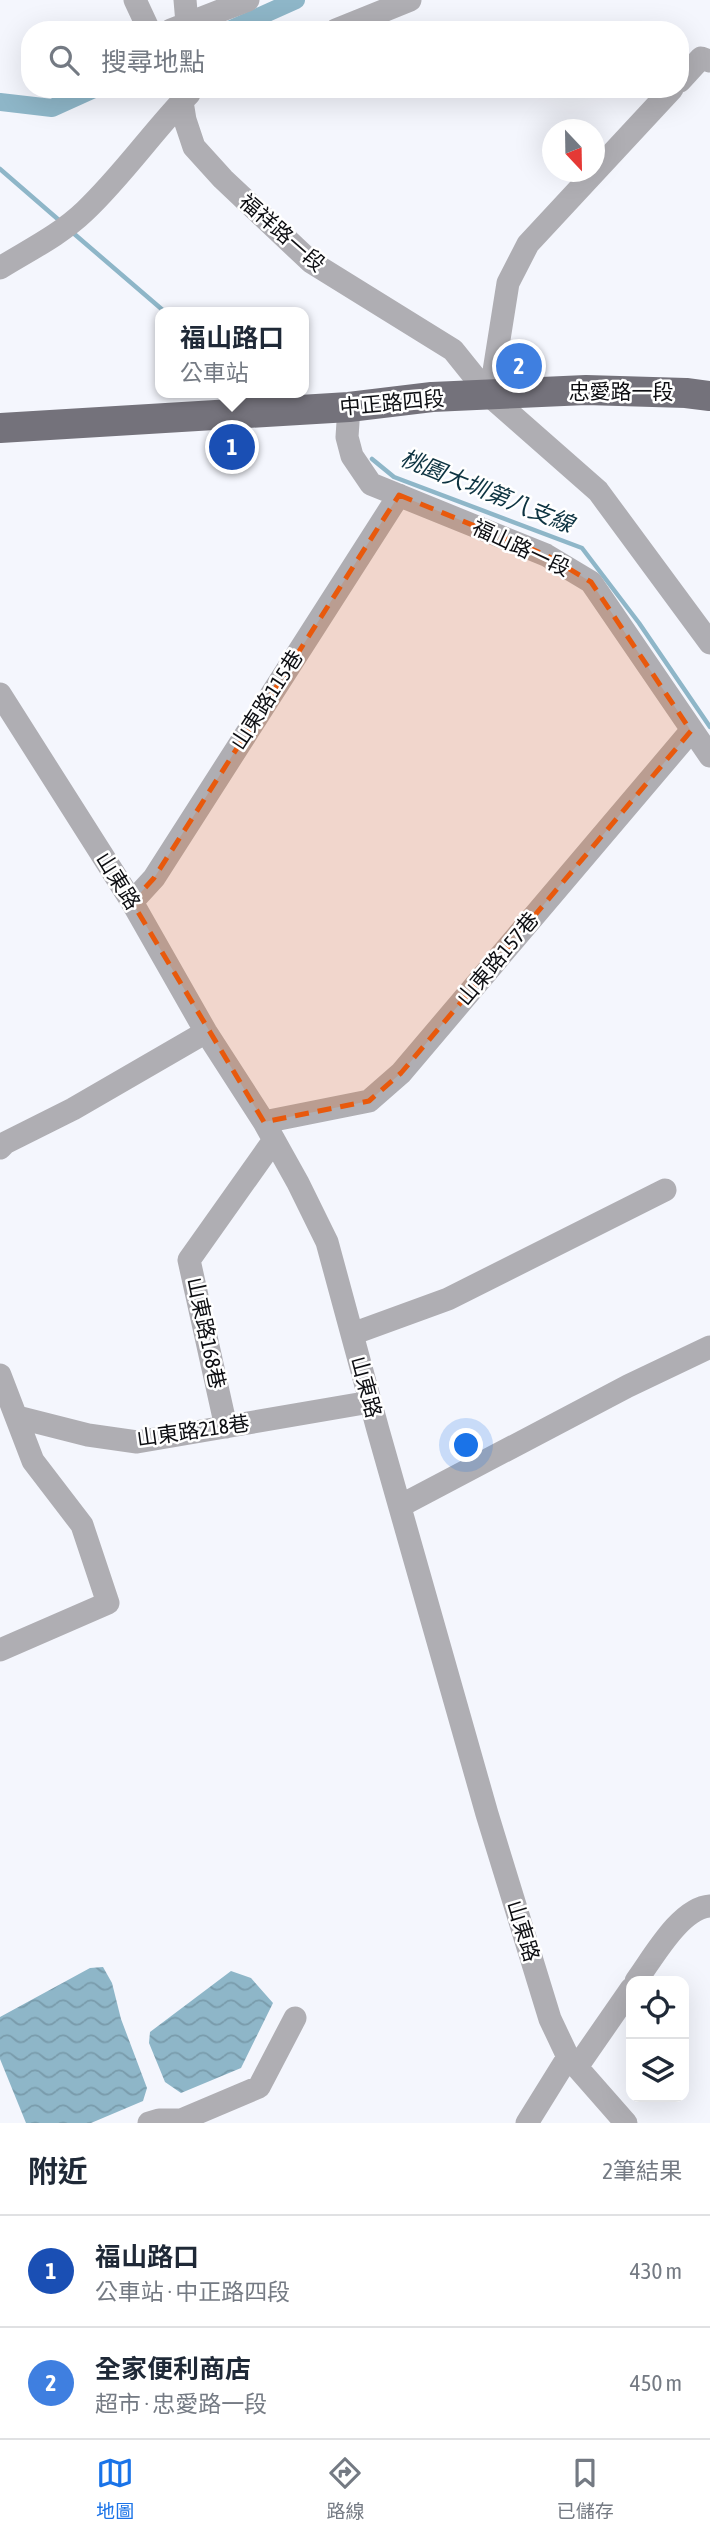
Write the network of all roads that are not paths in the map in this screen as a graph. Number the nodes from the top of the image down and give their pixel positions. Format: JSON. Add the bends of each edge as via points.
{"nodes":[{"id":1,"x":135,"y":0,"type":"edge"},
{"id":2,"x":185,"y":0,"type":"edge"},
{"id":3,"x":247,"y":0,"type":"edge"},
{"id":4,"x":410,"y":0,"type":"edge"},
{"id":5,"x":145,"y":21,"type":"edge"},
{"id":6,"x":180,"y":21,"type":"edge"},
{"id":7,"x":194,"y":21,"type":"edge"},
{"id":8,"x":358,"y":21,"type":"edge"},
{"id":9,"x":710,"y":61,"type":"edge"},
{"id":10,"x":689,"y":71,"type":"edge"},
{"id":11,"x":182,"y":98,"type":"edge"},
{"id":12,"x":186,"y":98,"type":"edge"},
{"id":13,"x":664,"y":98,"type":"edge"},
{"id":14,"x":0,"y":268,"type":"edge"},
{"id":15,"x":490,"y":396,"type":"junction"},
{"id":16,"x":710,"y":396,"type":"edge"},
{"id":17,"x":349,"y":407,"type":"junction"},
{"id":18,"x":0,"y":428,"type":"edge"},
{"id":19,"x":399,"y":495,"type":"junction"},
{"id":20,"x":710,"y":643,"type":"edge"},
{"id":21,"x":0,"y":694,"type":"edge"},
{"id":22,"x":691,"y":731,"type":"junction"},
{"id":23,"x":710,"y":756,"type":"edge"},
{"id":24,"x":132,"y":902,"type":"junction"},
{"id":25,"x":206,"y":1032,"type":"junction"},
{"id":26,"x":269,"y":1131,"type":"junction"},
{"id":27,"x":0,"y":1148,"type":"edge"},
{"id":28,"x":665,"y":1190,"type":"dead end"},
{"id":29,"x":352,"y":1334,"type":"junction"},
{"id":30,"x":710,"y":1347,"type":"edge"},
{"id":31,"x":0,"y":1375,"type":"edge"},
{"id":32,"x":370,"y":1402,"type":"junction"},
{"id":33,"x":17,"y":1417,"type":"junction"},
{"id":34,"x":226,"y":1427,"type":"junction"},
{"id":35,"x":400,"y":1506,"type":"junction"},
{"id":36,"x":0,"y":1650,"type":"edge"},
{"id":37,"x":710,"y":1906,"type":"edge"},
{"id":38,"x":640,"y":1976,"type":"edge"},
{"id":39,"x":626,"y":1995,"type":"edge"},
{"id":40,"x":295,"y":2018,"type":"dead end"},
{"id":41,"x":572,"y":2062,"type":"junction"},
{"id":42,"x":149,"y":2123,"type":"edge"},
{"id":43,"x":527,"y":2123,"type":"edge"},
{"id":44,"x":626,"y":2123,"type":"edge"}],
"edges":[{"from":1,"to":5,"type":"street"},
{"from":2,"to":6,"type":"street"},
{"from":3,"to":7,"type":"street"},
{"from":4,"to":8,"type":"street"},
{"from":9,"to":10,"type":"street","via":[[701,58]]},
{"from":11,"to":14,"type":"street","via":[[133,161],[83,213]]},
{"from":12,"to":15,"type":"street","name":"福祥路一段","via":[[186,120],[194,147],[264,221],[311,262],[453,350]]},
{"from":13,"to":15,"type":"street","via":[[528,244],[508,283]]},
{"from":15,"to":16,"type":"main road","name":"忠愛路一段","via":[[586,390]]},
{"from":15,"to":17,"type":"main road","name":"中正路四段","via":[[432,397]]},
{"from":15,"to":20,"type":"street","name":"福祥路一段","via":[[598,491]]},
{"from":17,"to":18,"type":"main road","name":"中正路四段"},
{"from":17,"to":19,"type":"street","name":"福山路一段","via":[[347,437],[352,456],[371,484]]},
{"from":19,"to":22,"type":"street","name":"福山路一段","via":[[546,555],[591,582]]},
{"from":19,"to":24,"type":"street","name":"山東路115巷","via":[[154,878]]},
{"from":21,"to":24,"type":"street","name":"山東路"},
{"from":22,"to":23,"type":"street","name":"福山路一段"},
{"from":22,"to":26,"type":"street","name":"山東路157巷","via":[[401,1073],[369,1101]]},
{"from":24,"to":25,"type":"street","name":"山東路"},
{"from":25,"to":26,"type":"street","name":"山東路"},
{"from":25,"to":27,"type":"street"},
{"from":26,"to":29,"type":"street","name":"山東路","via":[[327,1242]]},
{"from":26,"to":34,"type":"street","name":"山東路168巷","via":[[189,1260]]},
{"from":28,"to":29,"type":"street","via":[[448,1299]]},
{"from":29,"to":32,"type":"street","name":"山東路"},
{"from":30,"to":35,"type":"street"},
{"from":31,"to":33,"type":"street"},
{"from":32,"to":34,"type":"street","name":"山東路218巷"},
{"from":32,"to":35,"type":"street","name":"山東路"},
{"from":33,"to":34,"type":"street","name":"山東路218巷","via":[[136,1442]]},
{"from":33,"to":36,"type":"street","via":[[33,1461],[82,1525],[108,1603]]},
{"from":35,"to":41,"type":"street","name":"山東路","via":[[550,2019]]},
{"from":37,"to":38,"type":"street","via":[[686,1916]]},
{"from":39,"to":41,"type":"street"},
{"from":40,"to":42,"type":"street","via":[[259,2087],[181,2120]]},
{"from":41,"to":43,"type":"street"},
{"from":41,"to":44,"type":"street","name":"山東路"}]}
